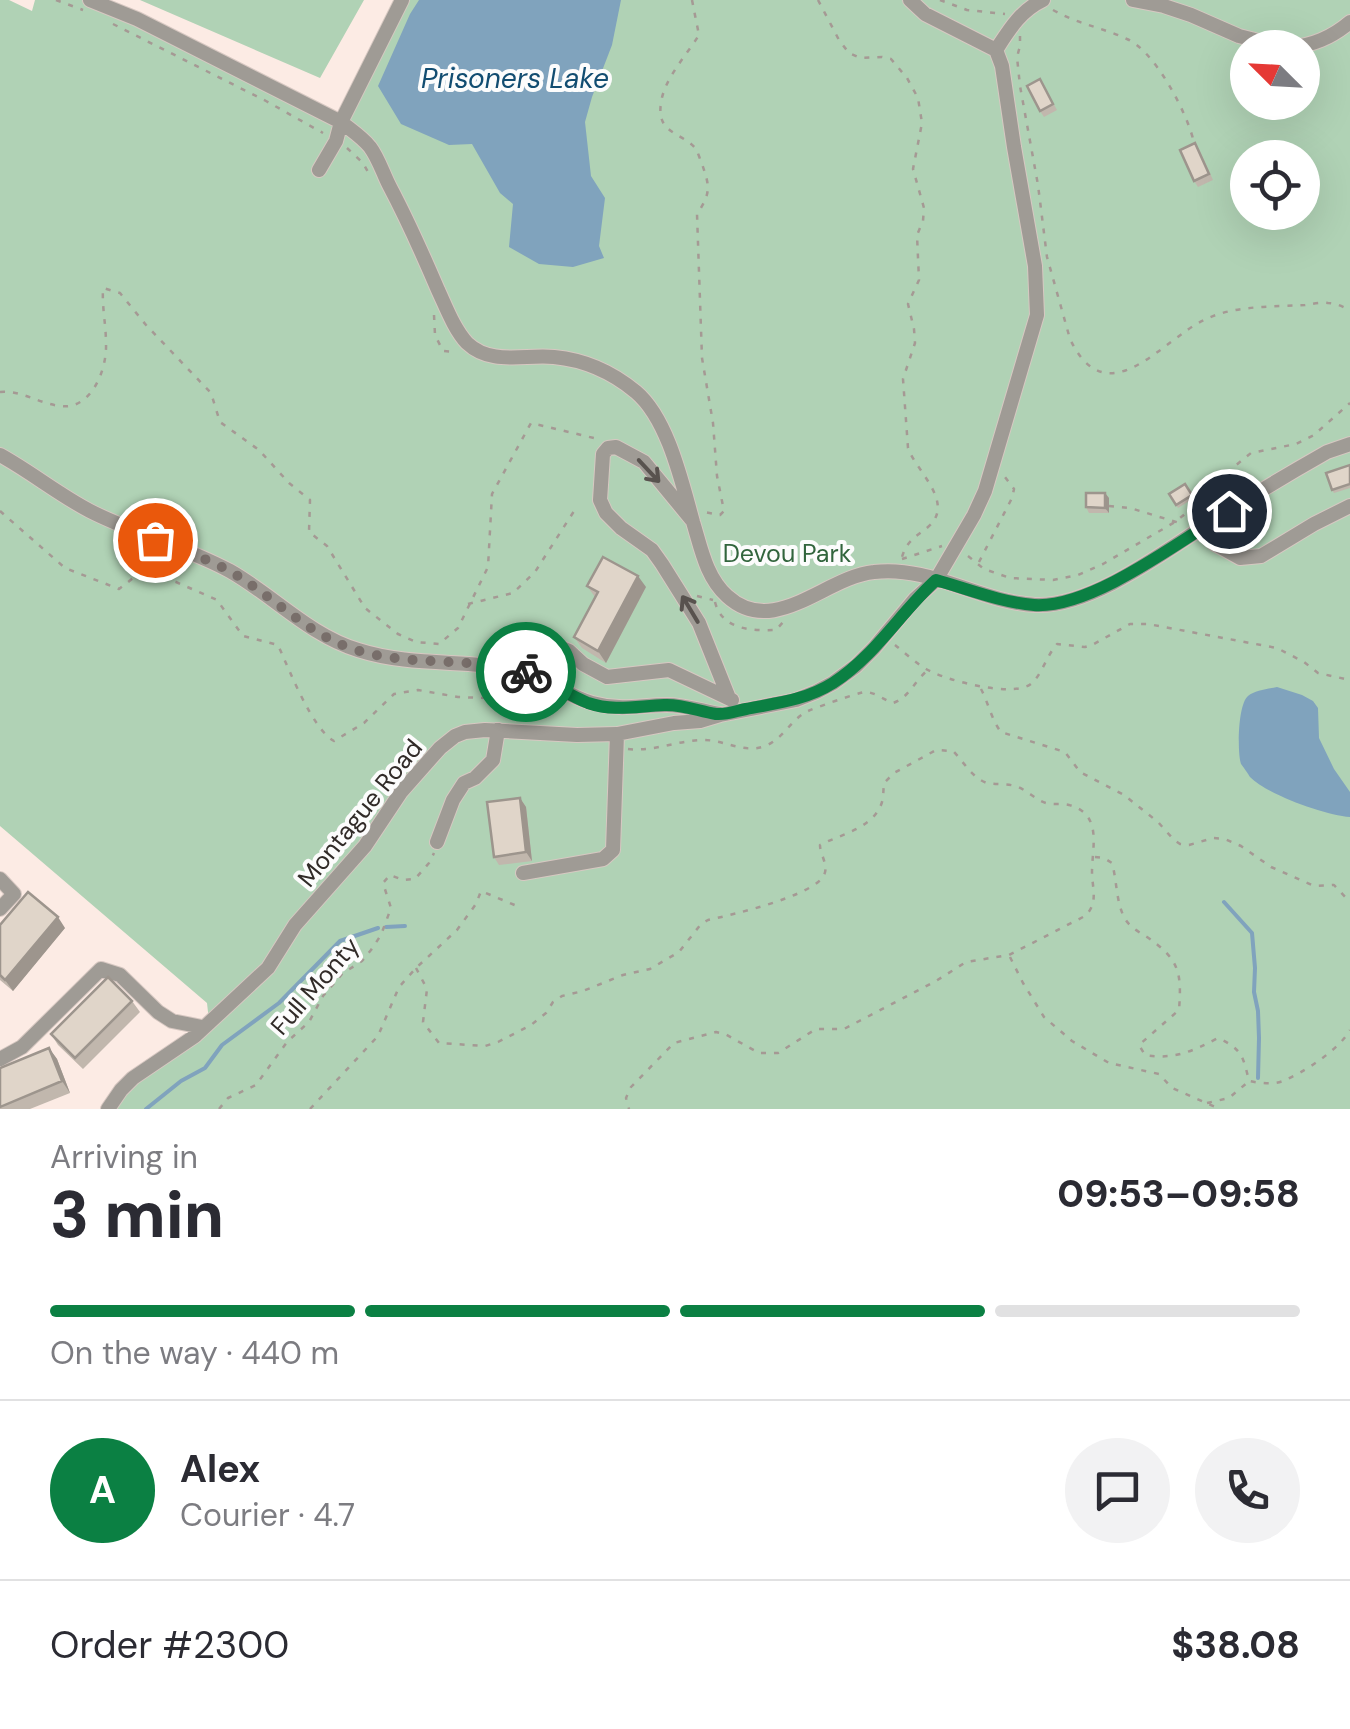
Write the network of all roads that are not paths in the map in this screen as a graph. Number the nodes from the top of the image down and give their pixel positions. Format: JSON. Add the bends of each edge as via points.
{"nodes":[{"id":1,"x":402,"y":0,"type":"edge"},
{"id":2,"x":910,"y":0,"type":"edge"},
{"id":3,"x":1134,"y":0,"type":"edge"},
{"id":4,"x":1041,"y":1,"type":"edge"},
{"id":5,"x":88,"y":6,"type":"edge"},
{"id":6,"x":1350,"y":22,"type":"edge"},
{"id":7,"x":1230,"y":32,"type":"edge"},
{"id":8,"x":1320,"y":42,"type":"edge"},
{"id":9,"x":996,"y":50,"type":"junction"},
{"id":10,"x":341,"y":122,"type":"junction"},
{"id":11,"x":319,"y":170,"type":"dead end"},
{"id":12,"x":1350,"y":444,"type":"edge"},
{"id":13,"x":0,"y":455,"type":"edge"},
{"id":14,"x":681,"y":503,"type":"junction"},
{"id":15,"x":1350,"y":506,"type":"edge"},
{"id":16,"x":1199,"y":530,"type":"junction"},
{"id":17,"x":936,"y":580,"type":"junction"},
{"id":18,"x":486,"y":666,"type":"junction"},
{"id":19,"x":729,"y":698,"type":"junction"},
{"id":20,"x":751,"y":708,"type":"junction"},
{"id":21,"x":720,"y":715,"type":"junction"},
{"id":22,"x":498,"y":730,"type":"junction"},
{"id":23,"x":617,"y":741,"type":"junction"},
{"id":24,"x":436,"y":842,"type":"road end"},
{"id":25,"x":522,"y":873,"type":"dead end"},
{"id":26,"x":0,"y":879,"type":"edge"},
{"id":27,"x":0,"y":909,"type":"edge"},
{"id":28,"x":202,"y":1028,"type":"junction"},
{"id":29,"x":0,"y":1058,"type":"edge"},
{"id":30,"x":108,"y":1109,"type":"edge"}],
"edges":[{"from":1,"to":10,"type":"street"},
{"from":2,"to":9,"type":"street","via":[[924,14]]},
{"from":3,"to":7,"type":"street"},
{"from":4,"to":9,"type":"street","via":[[1014,22]]},
{"from":5,"to":10,"type":"street","via":[[137,19]]},
{"from":6,"to":8,"type":"street"},
{"from":9,"to":17,"type":"street","name":"Montague Road","via":[[1035,266],[1037,314],[985,491]]},
{"from":10,"to":11,"type":"street"},
{"from":10,"to":14,"type":"street","via":[[377,158],[466,342],[491,356],[577,360],[624,382],[656,415]]},
{"from":12,"to":16,"type":"street"},
{"from":13,"to":18,"type":"street","via":[[91,512],[231,572],[334,642],[380,656]]},
{"from":14,"to":17,"type":"street","via":[[716,584],[755,612],[782,609],[872,572]]},
{"from":19,"to":14,"type":"street","one_way":true,"via":[[699,624],[662,564],[606,513],[600,500],[610,450],[644,462]]},
{"from":15,"to":16,"type":"street","via":[[1261,556],[1240,558]]},
{"from":16,"to":17,"type":"street","via":[[1091,594],[1054,605],[1010,602]]},
{"from":17,"to":20,"type":"street","name":"Montague Road","via":[[833,683],[796,700]]},
{"from":18,"to":19,"type":"street","via":[[496,647],[552,644],[607,677],[669,670]]},
{"from":18,"to":21,"type":"street","via":[[523,671],[618,709],[683,705]]},
{"from":19,"to":20,"type":"street"},
{"from":20,"to":21,"type":"street","name":"Montague Road"},
{"from":21,"to":23,"type":"street","name":"Montague Road"},
{"from":22,"to":23,"type":"street","name":"Montague Road"},
{"from":22,"to":24,"type":"street","via":[[493,760],[464,783]]},
{"from":22,"to":28,"type":"street","name":"Montague Road","via":[[465,732],[440,748],[295,925],[268,968]]},
{"from":23,"to":25,"type":"street","via":[[613,850],[603,859]]},
{"from":26,"to":27,"type":"street","via":[[14,894]]},
{"from":28,"to":29,"type":"street","via":[[172,1021],[120,975],[101,968],[22,1048]]},
{"from":28,"to":30,"type":"street","name":"Montague Road","via":[[133,1078]]}]}
